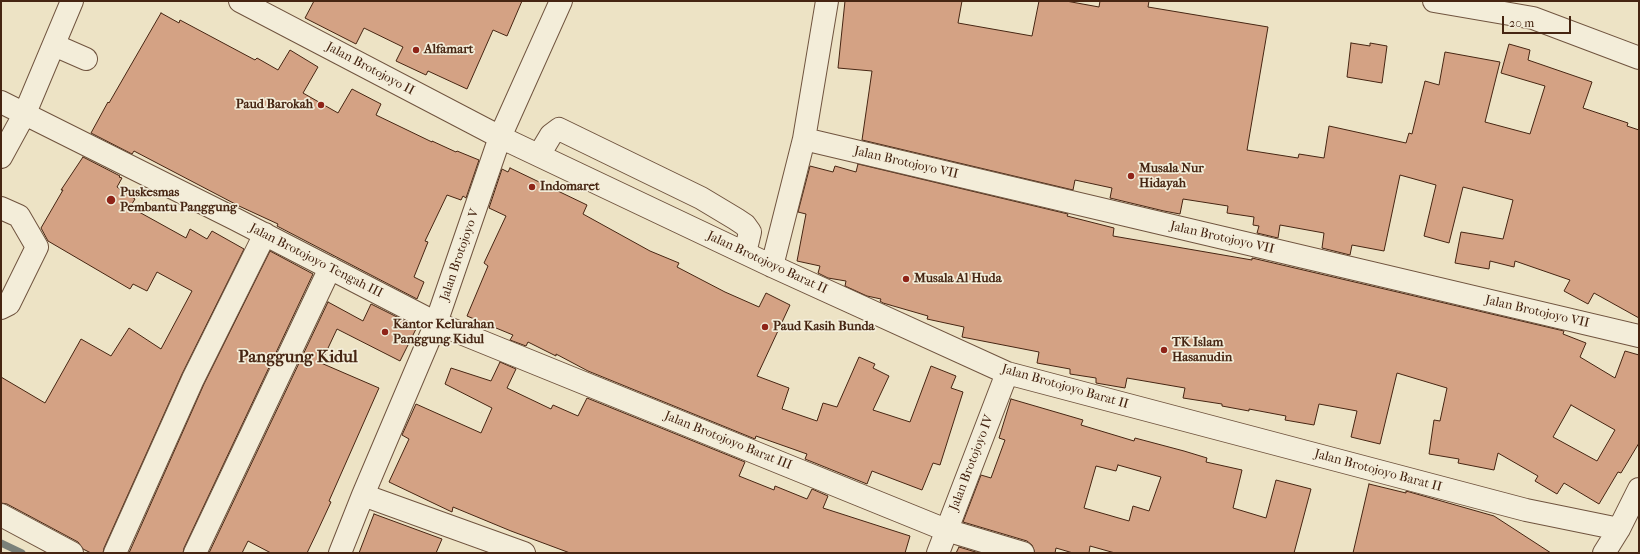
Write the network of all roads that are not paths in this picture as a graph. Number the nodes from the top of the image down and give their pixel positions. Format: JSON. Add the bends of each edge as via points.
{"nodes":[{"id":1,"x":72,"y":1,"type":"edge"},
{"id":2,"x":240,"y":1,"type":"edge"},
{"id":3,"x":562,"y":1,"type":"edge"},
{"id":4,"x":828,"y":1,"type":"edge"},
{"id":5,"x":1434,"y":1,"type":"edge"},
{"id":6,"x":1535,"y":10,"type":"edge"},
{"id":7,"x":54,"y":45,"type":"junction"},
{"id":8,"x":1639,"y":58,"type":"edge"},
{"id":9,"x":86,"y":59,"type":"dead end"},
{"id":10,"x":1,"y":102,"type":"edge"},
{"id":11,"x":25,"y":113,"type":"junction"},
{"id":12,"x":500,"y":137,"type":"junction"},
{"id":13,"x":804,"y":139,"type":"junction"},
{"id":14,"x":539,"y":155,"type":"junction"},
{"id":15,"x":1,"y":157,"type":"edge"},
{"id":16,"x":1,"y":208,"type":"edge"},
{"id":17,"x":265,"y":234,"type":"junction"},
{"id":18,"x":745,"y":253,"type":"junction"},
{"id":19,"x":772,"y":266,"type":"junction"},
{"id":20,"x":330,"y":268,"type":"junction"},
{"id":21,"x":1,"y":308,"type":"edge"},
{"id":22,"x":436,"y":323,"type":"junction"},
{"id":23,"x":1639,"y":336,"type":"edge"},
{"id":24,"x":1008,"y":373,"type":"junction"},
{"id":25,"x":1639,"y":489,"type":"edge"},
{"id":26,"x":363,"y":495,"type":"junction"},
{"id":27,"x":1,"y":515,"type":"edge"},
{"id":28,"x":1619,"y":529,"type":"junction"},
{"id":29,"x":946,"y":530,"type":"junction"},
{"id":30,"x":72,"y":553,"type":"edge"},
{"id":31,"x":115,"y":553,"type":"edge"},
{"id":32,"x":195,"y":553,"type":"edge"},
{"id":33,"x":340,"y":553,"type":"edge"},
{"id":34,"x":524,"y":553,"type":"edge"},
{"id":35,"x":938,"y":553,"type":"edge"},
{"id":36,"x":1022,"y":553,"type":"edge"},
{"id":37,"x":1604,"y":553,"type":"edge"}],
"edges":[{"from":1,"to":7,"type":"street"},
{"from":2,"to":12,"type":"street","name":"Jalan Brotojoyo II"},
{"from":3,"to":12,"type":"street","name":"Jalan Brotojoyo V"},
{"from":4,"to":13,"type":"street"},
{"from":5,"to":6,"type":"street"},
{"from":6,"to":8,"type":"street"},
{"from":7,"to":9,"type":"street"},
{"from":7,"to":11,"type":"street"},
{"from":10,"to":11,"type":"street","name":"Jalan Brotojoyo Tengah III"},
{"from":11,"to":15,"type":"street"},
{"from":11,"to":17,"type":"street","name":"Jalan Brotojoyo Tengah III"},
{"from":12,"to":14,"type":"street","name":"Jalan Brotojoyo Barat II"},
{"from":12,"to":22,"type":"street","name":"Jalan Brotojoyo V"},
{"from":13,"to":19,"type":"street"},
{"from":13,"to":23,"type":"street","name":"Jalan Brotojoyo VII"},
{"from":14,"to":18,"type":"street","name":"Jalan Brotojoyo Barat II"},
{"from":14,"to":18,"type":"street","via":[[551,135],[559,129],[701,198],[741,222],[750,232]]},
{"from":16,"to":21,"type":"street","via":[[19,216],[37,247],[9,304]]},
{"from":17,"to":20,"type":"street","name":"Jalan Brotojoyo Tengah III"},
{"from":17,"to":31,"type":"street","via":[[193,379]]},
{"from":18,"to":19,"type":"street","name":"Jalan Brotojoyo Barat II"},
{"from":19,"to":24,"type":"street","name":"Jalan Brotojoyo Barat II"},
{"from":20,"to":22,"type":"street","name":"Jalan Brotojoyo Tengah III"},
{"from":20,"to":32,"type":"street"},
{"from":22,"to":26,"type":"street","name":"Jalan Brotojoyo V"},
{"from":22,"to":29,"type":"street","name":"Jalan Brotojoyo Barat III"},
{"from":24,"to":28,"type":"street","name":"Jalan Brotojoyo Barat II","via":[[1526,510]]},
{"from":24,"to":29,"type":"street","name":"Jalan Brotojoyo IV"},
{"from":25,"to":28,"type":"street"},
{"from":26,"to":33,"type":"street","name":"Jalan Brotojoyo V"},
{"from":26,"to":34,"type":"street"},
{"from":27,"to":30,"type":"street"},
{"from":28,"to":37,"type":"street"},
{"from":29,"to":35,"type":"street","name":"Jalan Brotojoyo IV"},
{"from":29,"to":36,"type":"street","name":"Jalan Brotojoyo Barat III"}]}
